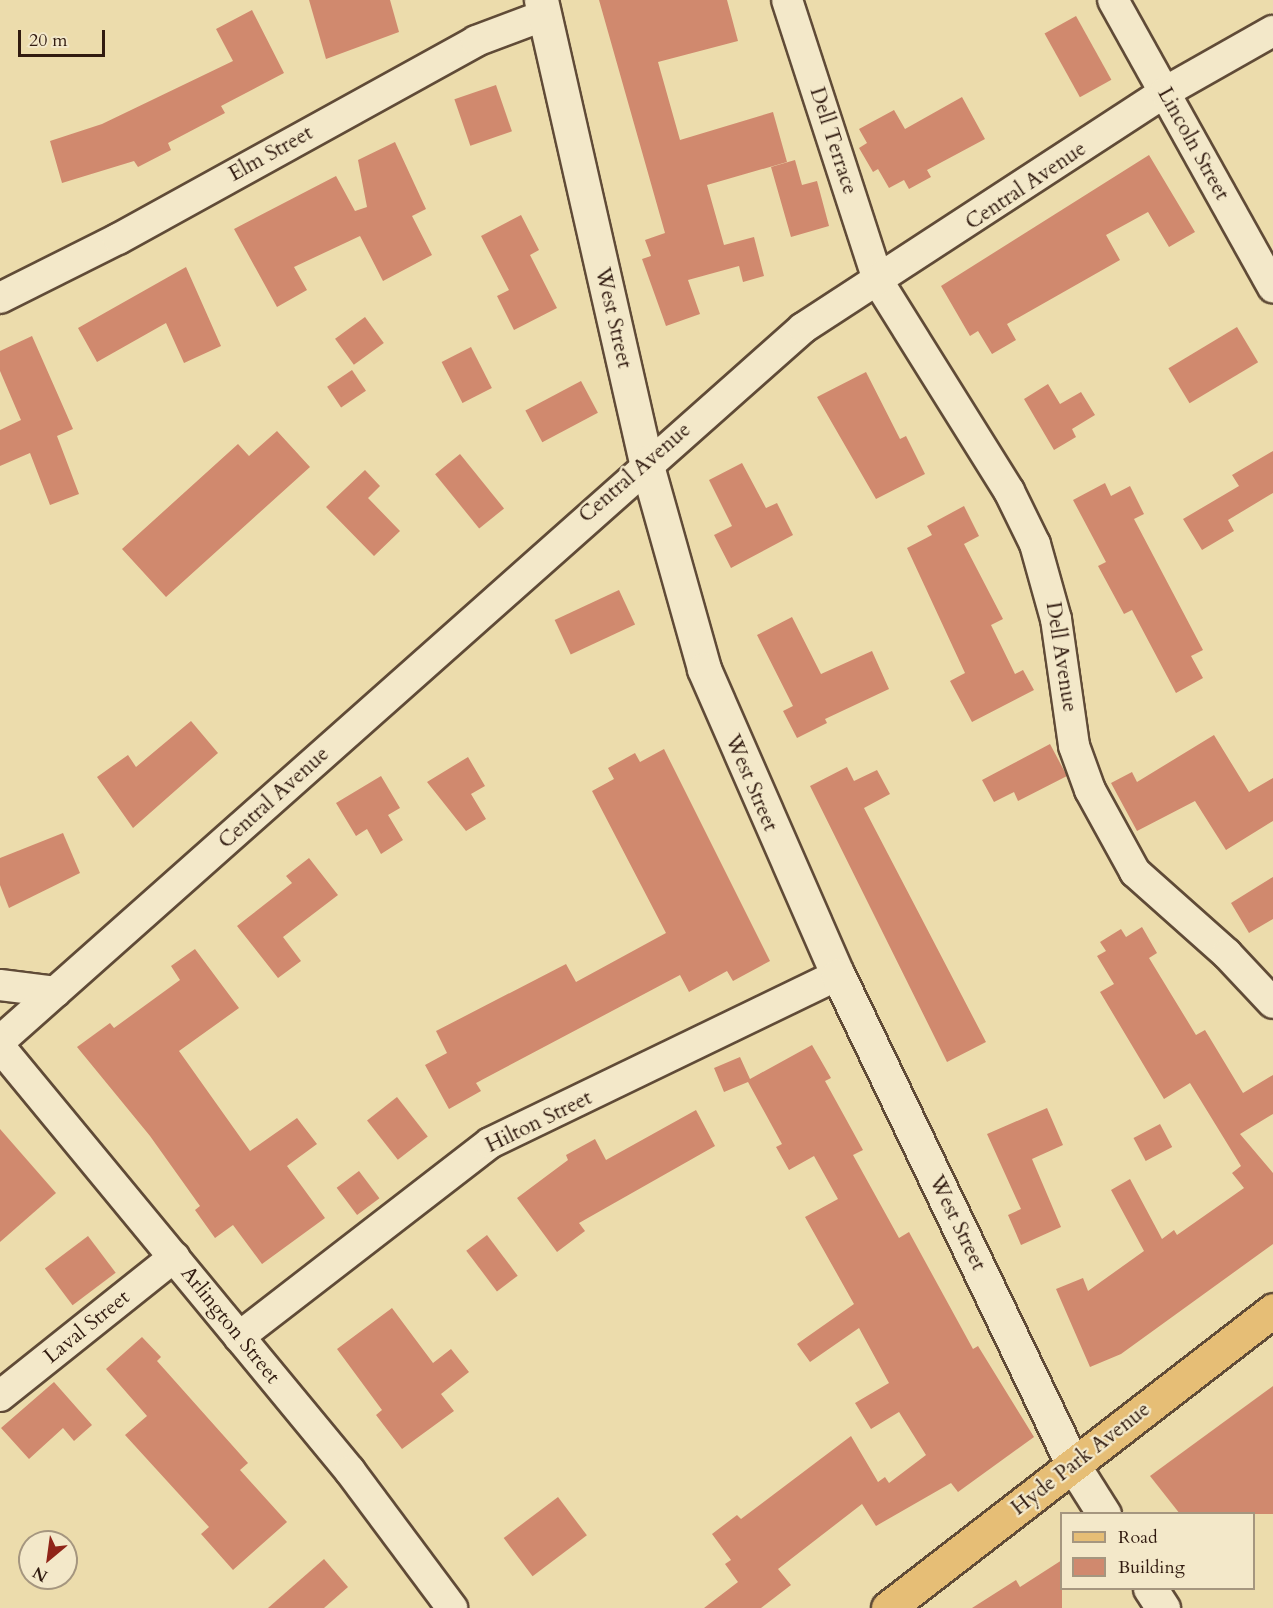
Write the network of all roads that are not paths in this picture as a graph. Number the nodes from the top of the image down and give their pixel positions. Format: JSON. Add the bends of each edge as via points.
{"nodes":[{"id":1,"x":787,"y":0,"type":"edge"},
{"id":2,"x":1113,"y":0,"type":"edge"},
{"id":3,"x":543,"y":8,"type":"edge"},
{"id":4,"x":1273,"y":31,"type":"edge"},
{"id":5,"x":1165,"y":92,"type":"junction"},
{"id":6,"x":879,"y":283,"type":"junction"},
{"id":7,"x":1273,"y":288,"type":"edge"},
{"id":8,"x":0,"y":298,"type":"edge"},
{"id":9,"x":646,"y":462,"type":"junction"},
{"id":10,"x":838,"y":975,"type":"junction"},
{"id":11,"x":0,"y":985,"type":"edge"},
{"id":12,"x":56,"y":992,"type":"junction"},
{"id":13,"x":1273,"y":1003,"type":"edge"},
{"id":14,"x":0,"y":1041,"type":"edge"},
{"id":15,"x":0,"y":1047,"type":"edge"},
{"id":16,"x":174,"y":1257,"type":"junction"},
{"id":17,"x":1273,"y":1310,"type":"edge"},
{"id":18,"x":239,"y":1337,"type":"junction"},
{"id":19,"x":0,"y":1396,"type":"edge"},
{"id":20,"x":1073,"y":1465,"type":"junction"},
{"id":21,"x":1103,"y":1512,"type":"edge"},
{"id":22,"x":1151,"y":1590,"type":"edge"},
{"id":23,"x":439,"y":1604,"type":"edge"},
{"id":24,"x":888,"y":1608,"type":"edge"},
{"id":25,"x":1163,"y":1608,"type":"edge"}],
"edges":[{"from":1,"to":6,"type":"street","name":"Dell Terrace"},
{"from":2,"to":5,"type":"street","name":"Lincoln Street"},
{"from":3,"to":8,"type":"street","name":"Elm Street","via":[[118,239]]},
{"from":3,"to":9,"type":"main road","name":"West Street"},
{"from":4,"to":5,"type":"street","name":"Central Avenue"},
{"from":5,"to":6,"type":"street","name":"Central Avenue"},
{"from":5,"to":7,"type":"street","name":"Lincoln Street"},
{"from":6,"to":9,"type":"street","name":"Central Avenue","via":[[802,328]]},
{"from":6,"to":13,"type":"street","name":"Dell Avenue","via":[[1009,491],[1035,544],[1056,619],[1074,746],[1120,851],[1156,894],[1227,954]]},
{"from":9,"to":10,"type":"main road","name":"West Street","via":[[704,669]]},
{"from":9,"to":12,"type":"street","name":"Central Avenue"},
{"from":10,"to":18,"type":"street","name":"Hilton Street","via":[[490,1143]]},
{"from":10,"to":20,"type":"main road","name":"West Street"},
{"from":11,"to":12,"type":"street"},
{"from":12,"to":14,"type":"street","name":"Central Avenue"},
{"from":15,"to":16,"type":"street","name":"Arlington Street"},
{"from":16,"to":18,"type":"street","name":"Arlington Street"},
{"from":16,"to":19,"type":"street","name":"Laval Street"},
{"from":17,"to":20,"type":"main road","name":"Hyde Park Avenue"},
{"from":18,"to":23,"type":"street","name":"Arlington Street","via":[[350,1471]]},
{"from":20,"to":21,"type":"main road","name":"West Street"},
{"from":20,"to":24,"type":"main road","name":"Hyde Park Avenue"},
{"from":22,"to":25,"type":"main road"}]}
